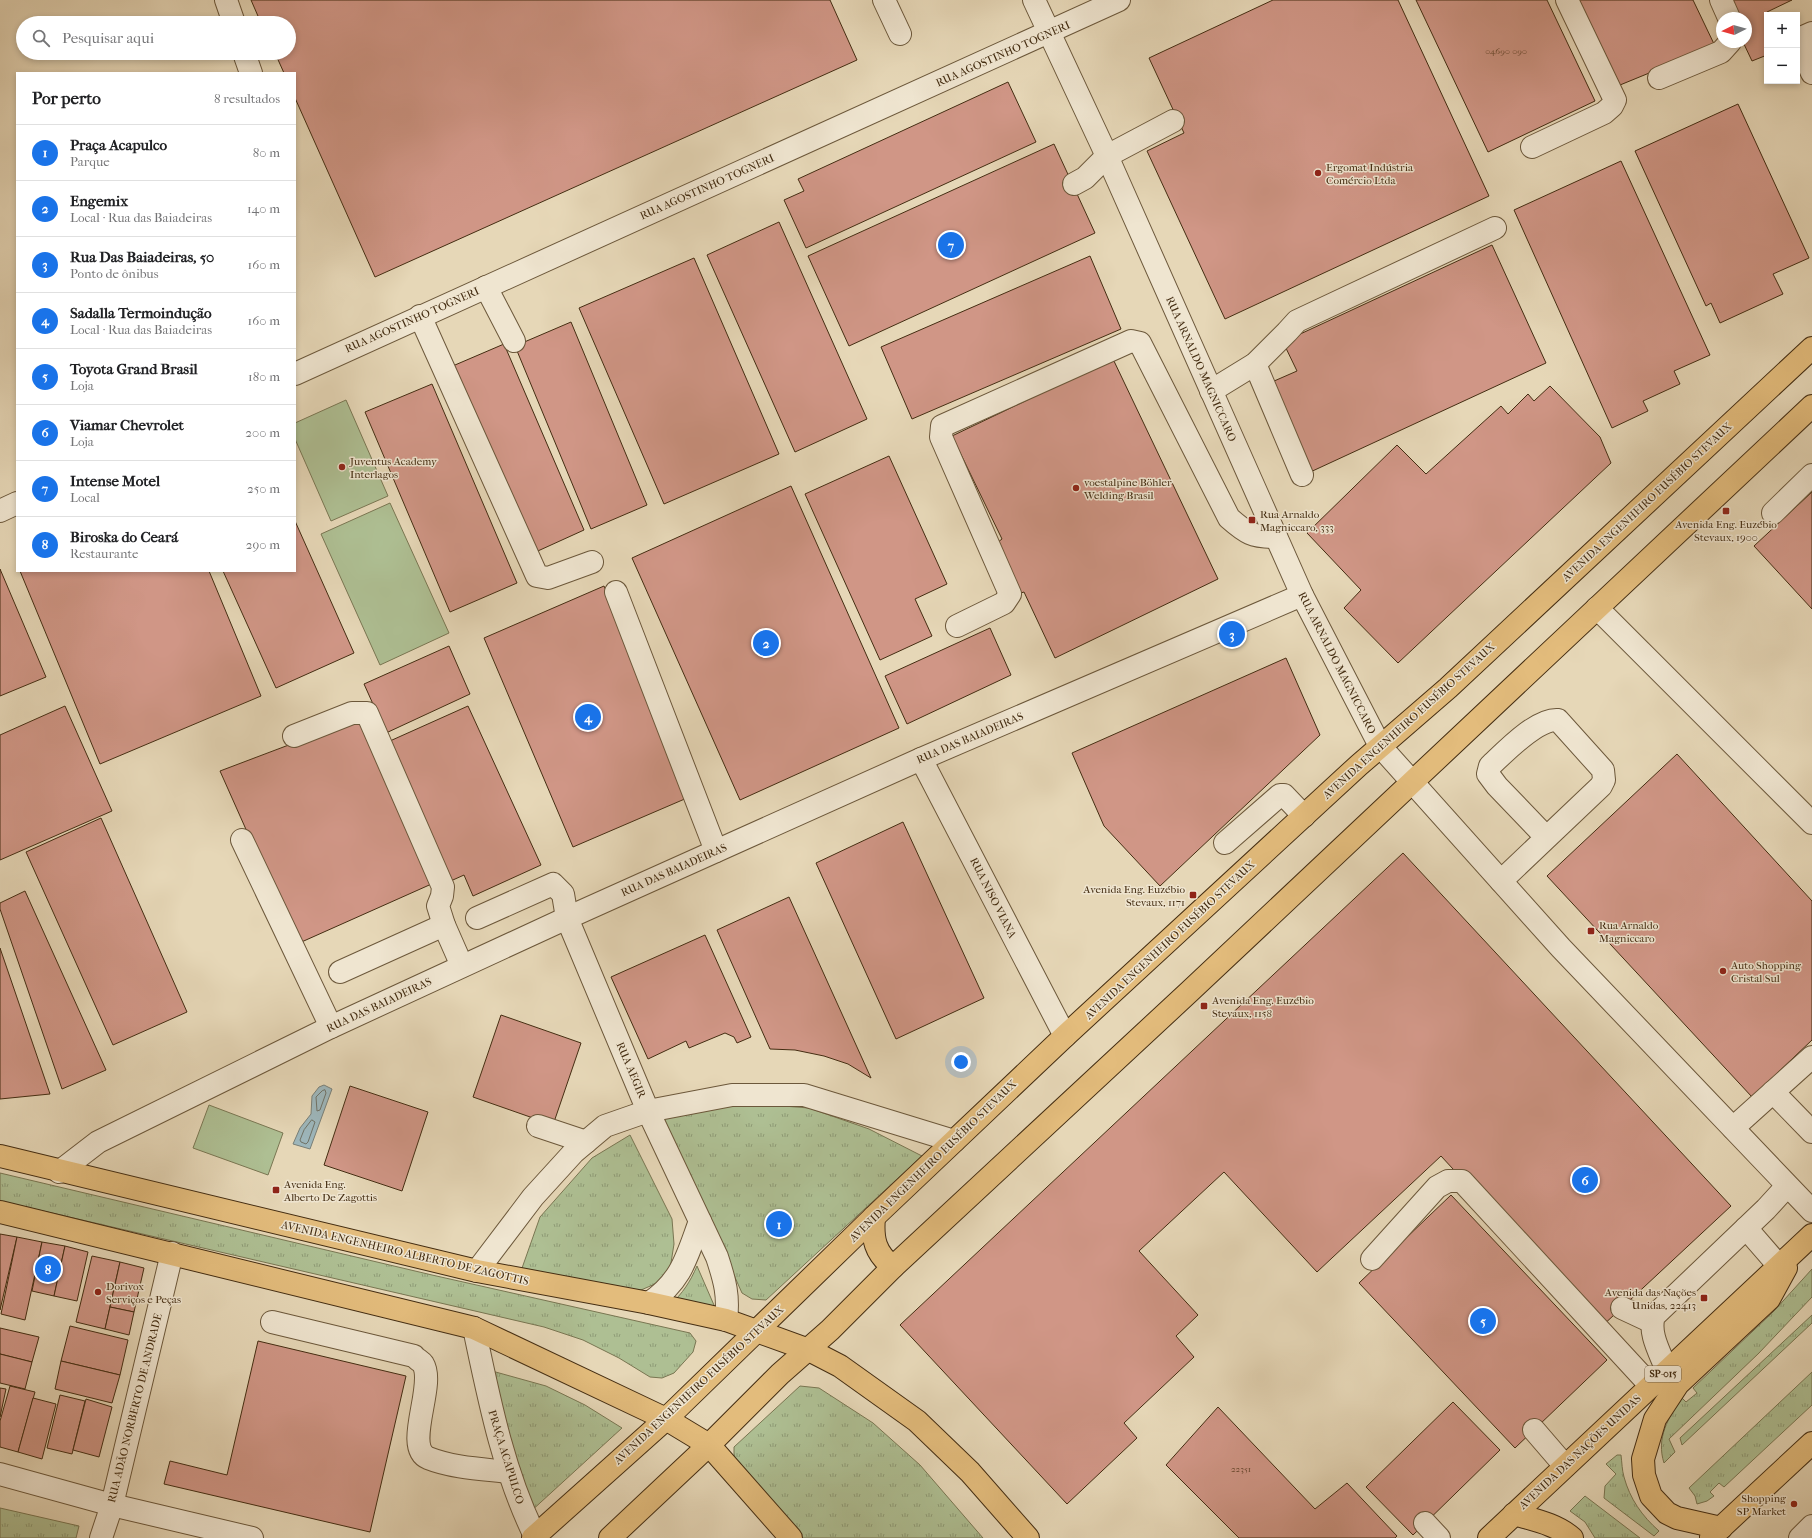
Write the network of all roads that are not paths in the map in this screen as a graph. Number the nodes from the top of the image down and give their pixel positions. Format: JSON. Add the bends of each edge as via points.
{"nodes":[{"id":1,"x":226,"y":0,"type":"edge"},
{"id":2,"x":884,"y":0,"type":"edge"},
{"id":3,"x":1034,"y":0,"type":"edge"},
{"id":4,"x":1119,"y":0,"type":"edge"},
{"id":5,"x":1567,"y":0,"type":"edge"},
{"id":6,"x":1721,"y":0,"type":"edge"},
{"id":7,"x":1726,"y":12,"type":"edge"},
{"id":8,"x":232,"y":16,"type":"edge"},
{"id":9,"x":1049,"y":33,"type":"junction"},
{"id":10,"x":1812,"y":33,"type":"edge"},
{"id":11,"x":900,"y":34,"type":"dead end"},
{"id":12,"x":1725,"y":48,"type":"edge"},
{"id":13,"x":246,"y":60,"type":"edge"},
{"id":14,"x":251,"y":72,"type":"edge"},
{"id":15,"x":1812,"y":73,"type":"edge"},
{"id":16,"x":1659,"y":78,"type":"dead end"},
{"id":17,"x":1173,"y":121,"type":"dead end"},
{"id":18,"x":1532,"y":147,"type":"dead end"},
{"id":19,"x":1107,"y":156,"type":"junction"},
{"id":20,"x":1074,"y":184,"type":"dead end"},
{"id":21,"x":1495,"y":228,"type":"dead end"},
{"id":22,"x":486,"y":287,"type":"junction"},
{"id":23,"x":420,"y":316,"type":"junction"},
{"id":24,"x":514,"y":341,"type":"dead end"},
{"id":25,"x":1808,"y":353,"type":"edge"},
{"id":26,"x":1255,"y":364,"type":"junction"},
{"id":27,"x":296,"y":374,"type":"edge"},
{"id":28,"x":1211,"y":391,"type":"junction"},
{"id":29,"x":1812,"y":406,"type":"edge"},
{"id":30,"x":1302,"y":475,"type":"dead end"},
{"id":31,"x":1812,"y":475,"type":"edge"},
{"id":32,"x":16,"y":503,"type":"edge"},
{"id":33,"x":0,"y":511,"type":"edge"},
{"id":34,"x":1773,"y":513,"type":"dead end"},
{"id":35,"x":1276,"y":538,"type":"junction"},
{"id":36,"x":592,"y":562,"type":"dead end"},
{"id":37,"x":616,"y":592,"type":"dead end"},
{"id":38,"x":1302,"y":595,"type":"junction"},
{"id":39,"x":1597,"y":608,"type":"junction"},
{"id":40,"x":956,"y":626,"type":"dead end"},
{"id":41,"x":294,"y":736,"type":"dead end"},
{"id":42,"x":1380,"y":746,"type":"junction"},
{"id":43,"x":921,"y":759,"type":"junction"},
{"id":44,"x":1412,"y":783,"type":"junction"},
{"id":45,"x":1304,"y":816,"type":"junction"},
{"id":46,"x":1812,"y":823,"type":"edge"},
{"id":47,"x":1546,"y":837,"type":"junction"},
{"id":48,"x":242,"y":840,"type":"dead end"},
{"id":49,"x":1225,"y":843,"type":"dead end"},
{"id":50,"x":716,"y":852,"type":"junction"},
{"id":51,"x":1501,"y":881,"type":"junction"},
{"id":52,"x":477,"y":918,"type":"dead end"},
{"id":53,"x":567,"y":918,"type":"junction"},
{"id":54,"x":444,"y":924,"type":"junction"},
{"id":55,"x":462,"y":966,"type":"junction"},
{"id":56,"x":340,"y":972,"type":"dead end"},
{"id":57,"x":331,"y":1027,"type":"junction"},
{"id":58,"x":1065,"y":1036,"type":"junction"},
{"id":59,"x":1811,"y":1059,"type":"edge"},
{"id":60,"x":1773,"y":1092,"type":"junction"},
{"id":61,"x":648,"y":1110,"type":"junction"},
{"id":62,"x":538,"y":1126,"type":"dead end"},
{"id":63,"x":1733,"y":1128,"type":"junction"},
{"id":64,"x":1812,"y":1132,"type":"edge"},
{"id":65,"x":954,"y":1141,"type":"junction"},
{"id":66,"x":586,"y":1142,"type":"junction"},
{"id":67,"x":0,"y":1156,"type":"edge"},
{"id":68,"x":59,"y":1172,"type":"junction"},
{"id":69,"x":1787,"y":1186,"type":"junction"},
{"id":70,"x":1812,"y":1211,"type":"edge"},
{"id":71,"x":0,"y":1212,"type":"edge"},
{"id":72,"x":874,"y":1217,"type":"junction"},
{"id":73,"x":700,"y":1221,"type":"junction"},
{"id":74,"x":1746,"y":1228,"type":"junction"},
{"id":75,"x":1805,"y":1242,"type":"edge"},
{"id":76,"x":172,"y":1253,"type":"junction"},
{"id":77,"x":1372,"y":1259,"type":"dead end"},
{"id":78,"x":1779,"y":1266,"type":"junction"},
{"id":79,"x":893,"y":1267,"type":"junction"},
{"id":80,"x":477,"y":1271,"type":"junction"},
{"id":81,"x":649,"y":1303,"type":"junction"},
{"id":82,"x":1622,"y":1308,"type":"dead end"},
{"id":83,"x":726,"y":1320,"type":"junction"},
{"id":84,"x":272,"y":1322,"type":"dead end"},
{"id":85,"x":1652,"y":1322,"type":"junction"},
{"id":86,"x":474,"y":1328,"type":"junction"},
{"id":87,"x":756,"y":1332,"type":"junction"},
{"id":88,"x":809,"y":1350,"type":"junction"},
{"id":89,"x":1667,"y":1371,"type":"junction"},
{"id":90,"x":1651,"y":1386,"type":"junction"},
{"id":91,"x":666,"y":1419,"type":"junction"},
{"id":92,"x":1534,"y":1430,"type":"dead end"},
{"id":93,"x":1812,"y":1443,"type":"edge"},
{"id":94,"x":709,"y":1445,"type":"junction"},
{"id":95,"x":1565,"y":1466,"type":"junction"},
{"id":96,"x":509,"y":1472,"type":"junction"},
{"id":97,"x":0,"y":1474,"type":"edge"},
{"id":98,"x":112,"y":1505,"type":"junction"},
{"id":99,"x":1514,"y":1514,"type":"junction"},
{"id":100,"x":1812,"y":1526,"type":"edge"},
{"id":101,"x":1716,"y":1533,"type":"edge"},
{"id":102,"x":534,"y":1537,"type":"edge"},
{"id":103,"x":101,"y":1538,"type":"edge"},
{"id":104,"x":252,"y":1538,"type":"edge"},
{"id":105,"x":610,"y":1538,"type":"edge"},
{"id":106,"x":791,"y":1538,"type":"edge"},
{"id":107,"x":1028,"y":1538,"type":"edge"},
{"id":108,"x":1489,"y":1538,"type":"edge"},
{"id":109,"x":1572,"y":1538,"type":"edge"},
{"id":110,"x":1800,"y":1538,"type":"edge"}],
"edges":[{"from":1,"to":8,"type":"street"},
{"from":2,"to":11,"type":"street"},
{"from":3,"to":9,"type":"street","name":"RUA ARNALDO MAGNICCARO"},
{"from":4,"to":9,"type":"street","name":"RUA AGOSTINHO TOGNERI"},
{"from":5,"to":18,"type":"street","via":[[1615,100],[1604,113]]},
{"from":6,"to":7,"type":"street"},
{"from":9,"to":19,"type":"street","name":"RUA ARNALDO MAGNICCARO"},
{"from":9,"to":22,"type":"street","name":"RUA AGOSTINHO TOGNERI"},
{"from":10,"to":15,"type":"street","via":[[1803,37],[1804,54]]},
{"from":12,"to":16,"type":"street","via":[[1721,52]]},
{"from":13,"to":14,"type":"street"},
{"from":17,"to":19,"type":"street"},
{"from":19,"to":20,"type":"street","via":[[1085,178]]},
{"from":19,"to":28,"type":"street","name":"RUA ARNALDO MAGNICCARO"},
{"from":21,"to":26,"type":"street","via":[[1297,321]]},
{"from":22,"to":23,"type":"street","name":"RUA AGOSTINHO TOGNERI"},
{"from":22,"to":24,"type":"street"},
{"from":23,"to":27,"type":"street","name":"RUA AGOSTINHO TOGNERI"},
{"from":23,"to":36,"type":"street","via":[[537,576],[548,578]]},
{"from":25,"to":42,"type":"main road","name":"AVENIDA ENGENHEIRO EUSÉBIO STEVAUX","via":[[1448,688]]},
{"from":26,"to":28,"type":"street"},
{"from":26,"to":30,"type":"street"},
{"from":28,"to":35,"type":"street","name":"RUA ARNALDO MAGNICCARO"},
{"from":29,"to":39,"type":"main road"},
{"from":31,"to":34,"type":"street"},
{"from":32,"to":33,"type":"street"},
{"from":35,"to":38,"type":"street","name":"RUA ARNALDO MAGNICCARO"},
{"from":35,"to":40,"type":"street","via":[[1258,537],[1245,532],[1229,518],[1140,343],[1130,341],[942,426],[941,437],[1010,594],[1004,603]]},
{"from":37,"to":50,"type":"street"},
{"from":38,"to":42,"type":"street","name":"RUA ARNALDO MAGNICCARO"},
{"from":38,"to":43,"type":"street","name":"RUA DAS BAIADEIRAS"},
{"from":39,"to":44,"type":"main road"},
{"from":39,"to":46,"type":"street"},
{"from":41,"to":54,"type":"street","via":[[352,713],[367,714],[443,887],[438,906]]},
{"from":42,"to":44,"type":"street","name":"RUA ARNALDO MAGNICCARO"},
{"from":42,"to":45,"type":"main road","name":"AVENIDA ENGENHEIRO EUSÉBIO STEVAUX"},
{"from":43,"to":50,"type":"street","name":"RUA DAS BAIADEIRAS"},
{"from":43,"to":58,"type":"street","name":"RUA NISO VIANA"},
{"from":44,"to":51,"type":"street","name":"RUA ARNALDO MAGNICCARO"},
{"from":44,"to":79,"type":"main road"},
{"from":45,"to":49,"type":"street","via":[[1280,795]]},
{"from":45,"to":58,"type":"main road","name":"AVENIDA ENGENHEIRO EUSÉBIO STEVAUX"},
{"from":47,"to":47,"type":"street","via":[[1580,808],[1604,780],[1603,770],[1558,720],[1542,724],[1518,741],[1488,770],[1497,786]]},
{"from":47,"to":51,"type":"street"},
{"from":48,"to":57,"type":"street"},
{"from":50,"to":53,"type":"street","name":"RUA DAS BAIADEIRAS"},
{"from":51,"to":63,"type":"street","name":"RUA ARNALDO MAGNICCARO","via":[[1561,948]]},
{"from":52,"to":53,"type":"street","name":"RUA AEGIR","via":[[553,884],[563,894]]},
{"from":53,"to":55,"type":"street","name":"RUA DAS BAIADEIRAS"},
{"from":53,"to":61,"type":"street","name":"RUA AEGIR"},
{"from":54,"to":55,"type":"street"},
{"from":54,"to":56,"type":"street"},
{"from":55,"to":57,"type":"street","name":"RUA DAS BAIADEIRAS"},
{"from":57,"to":68,"type":"street","name":"RUA DAS BAIADEIRAS","via":[[98,1142]]},
{"from":58,"to":65,"type":"main road","name":"AVENIDA ENGENHEIRO EUSÉBIO STEVAUX"},
{"from":59,"to":60,"type":"street"},
{"from":60,"to":63,"type":"street"},
{"from":60,"to":64,"type":"street"},
{"from":61,"to":65,"type":"street","via":[[732,1094],[804,1095]]},
{"from":61,"to":66,"type":"street","via":[[605,1126]]},
{"from":61,"to":73,"type":"street","name":"RUA AEGIR"},
{"from":62,"to":66,"type":"street"},
{"from":63,"to":69,"type":"street","name":"RUA ARNALDO MAGNICCARO"},
{"from":65,"to":72,"type":"main road","name":"AVENIDA ENGENHEIRO EUSÉBIO STEVAUX"},
{"from":66,"to":80,"type":"street","via":[[533,1197]]},
{"from":67,"to":68,"type":"main road","name":"AVENIDA ENGENHEIRO ALBERTO DE ZAGOTTIS"},
{"from":68,"to":80,"type":"main road","name":"AVENIDA ENGENHEIRO ALBERTO DE ZAGOTTIS"},
{"from":69,"to":70,"type":"street","name":"RUA ARNALDO MAGNICCARO"},
{"from":69,"to":74,"type":"street"},
{"from":71,"to":76,"type":"main road"},
{"from":72,"to":79,"type":"main road","via":[[874,1244],[879,1254]]},
{"from":72,"to":87,"type":"main road","name":"AVENIDA ENGENHEIRO EUSÉBIO STEVAUX"},
{"from":73,"to":81,"type":"street","via":[[676,1278],[663,1294]]},
{"from":73,"to":83,"type":"street","name":"RUA AEGIR","via":[[725,1280],[728,1301]]},
{"from":74,"to":78,"type":"street"},
{"from":74,"to":85,"type":"street","via":[[1654,1316]]},
{"from":75,"to":78,"type":"main road","name":"AVENIDA DAS NAÇÕES UNIDAS","number":"SP-015"},
{"from":75,"to":101,"type":"main road","via":[[1769,1299],[1678,1384],[1655,1419],[1643,1460],[1644,1475],[1652,1496],[1667,1513]]},
{"from":76,"to":86,"type":"main road"},
{"from":76,"to":98,"type":"street","name":"RUA ADÃO NORBERTO DE ANDRADE"},
{"from":77,"to":90,"type":"street","via":[[1437,1187],[1448,1180],[1462,1181]]},
{"from":78,"to":89,"type":"main road","name":"AVENIDA DAS NAÇÕES UNIDAS","number":"SP-015"},
{"from":79,"to":88,"type":"main road"},
{"from":80,"to":81,"type":"main road","name":"AVENIDA ENGENHEIRO ALBERTO DE ZAGOTTIS"},
{"from":81,"to":83,"type":"main road","name":"AVENIDA ENGENHEIRO ALBERTO DE ZAGOTTIS"},
{"from":82,"to":85,"type":"street"},
{"from":83,"to":87,"type":"main road","name":"AVENIDA ENGENHEIRO ALBERTO DE ZAGOTTIS"},
{"from":84,"to":96,"type":"street","via":[[414,1356],[423,1365],[426,1378],[418,1437],[419,1450],[426,1458],[459,1466]]},
{"from":85,"to":89,"type":"street","via":[[1652,1334]]},
{"from":86,"to":91,"type":"main road"},
{"from":86,"to":96,"type":"street","name":"PRAÇA ACAPULCO","via":[[497,1433]]},
{"from":87,"to":88,"type":"main road","name":"AVENIDA ENGENHEIRO ALBERTO DE ZAGOTTIS"},
{"from":87,"to":91,"type":"main road","name":"AVENIDA ENGENHEIRO EUSÉBIO STEVAUX"},
{"from":88,"to":94,"type":"main road","via":[[780,1374]]},
{"from":88,"to":107,"type":"main road","name":"AVENIDA ENGENHEIRO ALBERTO DE ZAGOTTIS","via":[[840,1366],[917,1421],[970,1472]]},
{"from":89,"to":90,"type":"main road","name":"AVENIDA DAS NAÇÕES UNIDAS","number":"SP-015"},
{"from":90,"to":95,"type":"main road","name":"AVENIDA DAS NAÇÕES UNIDAS","number":"SP-015"},
{"from":91,"to":94,"type":"main road"},
{"from":91,"to":102,"type":"main road","name":"AVENIDA ENGENHEIRO EUSÉBIO STEVAUX"},
{"from":92,"to":95,"type":"street"},
{"from":93,"to":101,"type":"main road"},
{"from":94,"to":105,"type":"main road"},
{"from":94,"to":106,"type":"main road"},
{"from":95,"to":99,"type":"main road","name":"AVENIDA DAS NAÇÕES UNIDAS","number":"SP-015"},
{"from":96,"to":102,"type":"street","name":"PRAÇA ACAPULCO"},
{"from":97,"to":98,"type":"street"},
{"from":98,"to":103,"type":"street","name":"RUA ADÃO NORBERTO DE ANDRADE"},
{"from":98,"to":104,"type":"street"},
{"from":99,"to":108,"type":"main road","name":"AVENIDA DAS NAÇÕES UNIDAS","number":"SP-015"},
{"from":99,"to":109,"type":"main road","via":[[1547,1523],[1566,1532]]},
{"from":100,"to":110,"type":"street"}]}
